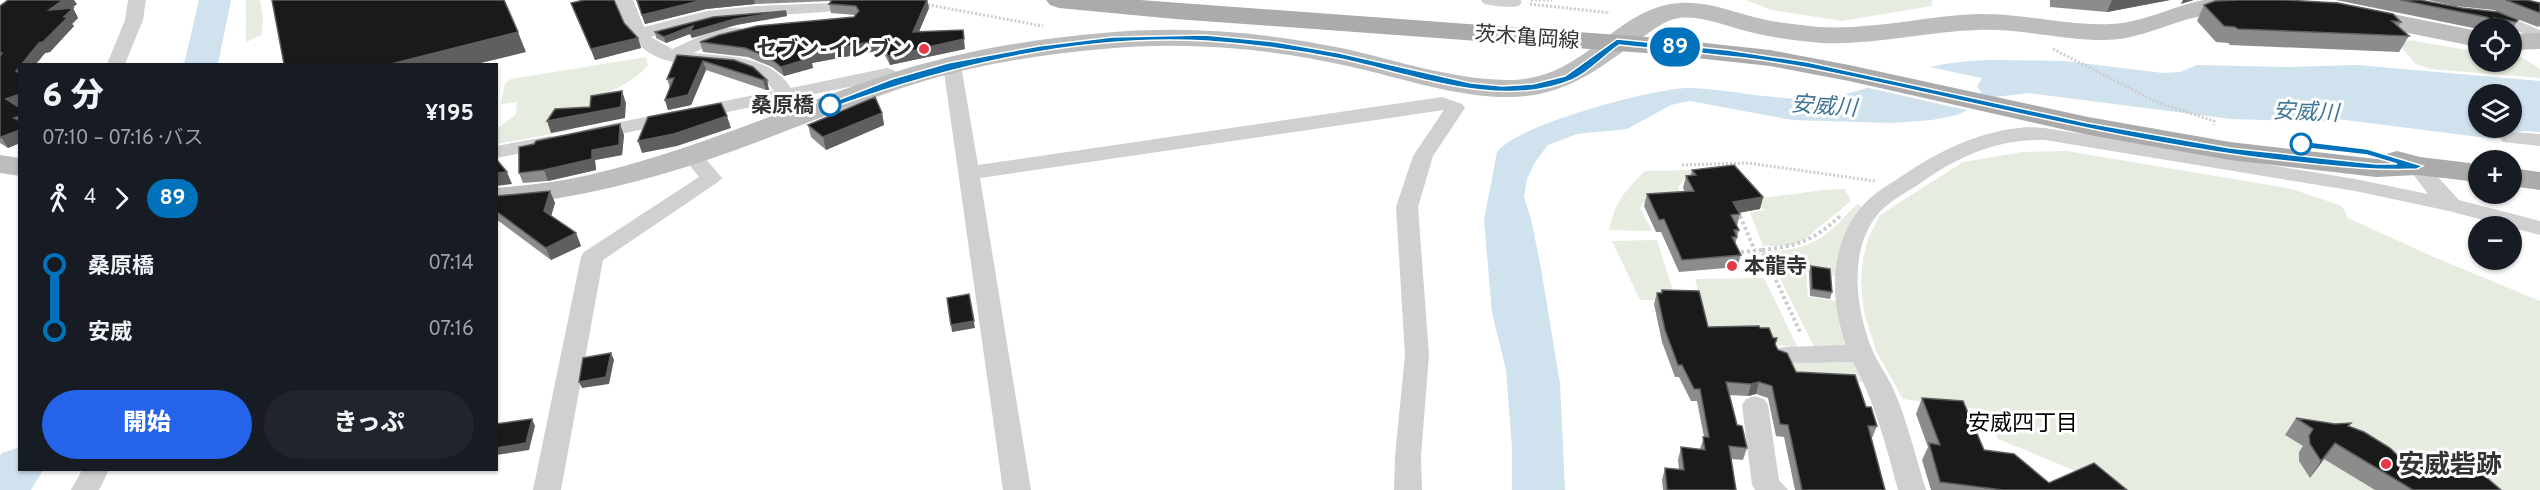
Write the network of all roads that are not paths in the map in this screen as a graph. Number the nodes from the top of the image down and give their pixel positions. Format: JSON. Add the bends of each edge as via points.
{"nodes":[{"id":1,"x":137,"y":0,"type":"edge"},
{"id":2,"x":624,"y":0,"type":"edge"},
{"id":3,"x":1059,"y":0,"type":"edge"},
{"id":4,"x":1230,"y":0,"type":"edge"},
{"id":5,"x":1490,"y":0,"type":"edge"},
{"id":6,"x":1521,"y":1,"type":"edge"},
{"id":7,"x":2265,"y":4,"type":"edge"},
{"id":8,"x":825,"y":7,"type":"dead end"},
{"id":9,"x":2330,"y":9,"type":"edge"},
{"id":10,"x":2465,"y":14,"type":"edge"},
{"id":11,"x":841,"y":20,"type":"edge"},
{"id":12,"x":640,"y":35,"type":"junction"},
{"id":13,"x":1627,"y":36,"type":"junction"},
{"id":14,"x":2468,"y":37,"type":"edge"},
{"id":15,"x":2540,"y":38,"type":"edge"},
{"id":16,"x":2522,"y":40,"type":"edge"},
{"id":17,"x":672,"y":56,"type":"junction"},
{"id":18,"x":116,"y":63,"type":"edge"},
{"id":19,"x":952,"y":65,"type":"junction"},
{"id":20,"x":1857,"y":67,"type":"junction"},
{"id":21,"x":896,"y":81,"type":"junction"},
{"id":22,"x":785,"y":93,"type":"junction"},
{"id":23,"x":2510,"y":138,"type":"dead end"},
{"id":24,"x":2540,"y":140,"type":"edge"},
{"id":25,"x":498,"y":152,"type":"edge"},
{"id":26,"x":692,"y":155,"type":"junction"},
{"id":27,"x":0,"y":164,"type":"edge"},
{"id":28,"x":2417,"y":166,"type":"junction"},
{"id":29,"x":18,"y":167,"type":"edge"},
{"id":30,"x":2468,"y":172,"type":"edge"},
{"id":31,"x":968,"y":173,"type":"junction"},
{"id":32,"x":2522,"y":179,"type":"edge"},
{"id":33,"x":2540,"y":181,"type":"edge"},
{"id":34,"x":498,"y":198,"type":"edge"},
{"id":35,"x":2451,"y":205,"type":"junction"},
{"id":36,"x":2540,"y":228,"type":"edge"},
{"id":37,"x":1862,"y":353,"type":"junction"},
{"id":38,"x":1785,"y":355,"type":"edge"},
{"id":39,"x":1755,"y":405,"type":"dead end"},
{"id":40,"x":94,"y":471,"type":"edge"},
{"id":41,"x":85,"y":490,"type":"edge"},
{"id":42,"x":547,"y":490,"type":"edge"},
{"id":43,"x":1017,"y":490,"type":"edge"},
{"id":44,"x":1408,"y":490,"type":"edge"},
{"id":45,"x":1774,"y":490,"type":"edge"},
{"id":46,"x":1912,"y":490,"type":"edge"}],
"edges":[{"from":1,"to":18,"type":"street","via":[[134,20]]},
{"from":2,"to":12,"type":"street"},
{"from":3,"to":13,"type":"main road","name":"茨木亀岡線","via":[[1556,40]]},
{"from":4,"to":13,"type":"main road","name":"茨木亀岡線"},
{"from":5,"to":6,"type":"street"},
{"from":7,"to":13,"type":"street","via":[[2205,7],[2120,31],[1997,22],[1856,35],[1772,29],[1685,10],[1661,14]]},
{"from":8,"to":12,"type":"street","via":[[696,18]]},
{"from":9,"to":14,"type":"street"},
{"from":10,"to":15,"type":"street","via":[[2494,17]]},
{"from":11,"to":17,"type":"street","via":[[794,22],[712,38]]},
{"from":12,"to":17,"type":"street","via":[[645,43]]},
{"from":13,"to":19,"type":"street","via":[[1569,78],[1512,89],[1471,86],[1310,51],[1205,38],[1103,41]]},
{"from":13,"to":20,"type":"main road","name":"茨木亀岡線"},
{"from":15,"to":16,"type":"street"},
{"from":17,"to":22,"type":"street","via":[[734,62],[761,70],[774,78]]},
{"from":19,"to":21,"type":"street"},
{"from":19,"to":31,"type":"street"},
{"from":20,"to":28,"type":"main road","name":"茨木亀岡線","via":[[2224,134],[2367,152]]},
{"from":20,"to":28,"type":"main road","name":"茨木亀岡線","via":[[2000,107],[2088,126],[2230,151],[2376,168]]},
{"from":21,"to":22,"type":"street","via":[[887,74]]},
{"from":21,"to":26,"type":"street"},
{"from":22,"to":25,"type":"street"},
{"from":23,"to":24,"type":"street"},
{"from":26,"to":34,"type":"street","via":[[604,182]]},
{"from":26,"to":42,"type":"street","via":[[711,178],[592,257]]},
{"from":27,"to":29,"type":"street"},
{"from":28,"to":30,"type":"main road","name":"茨木亀岡線"},
{"from":28,"to":35,"type":"street"},
{"from":31,"to":43,"type":"street"},
{"from":31,"to":44,"type":"street","via":[[1442,103],[1455,108],[1423,156],[1407,207],[1417,355]]},
{"from":32,"to":33,"type":"main road"},
{"from":35,"to":36,"type":"street"},
{"from":35,"to":37,"type":"street","via":[[2355,185],[2032,133],[2001,135],[1942,159],[1870,209],[1859,228],[1848,272],[1848,296]]},
{"from":37,"to":38,"type":"street"},
{"from":37,"to":46,"type":"street","via":[[1879,386]]},
{"from":39,"to":45,"type":"street","via":[[1766,485]]},
{"from":40,"to":41,"type":"street"}]}
